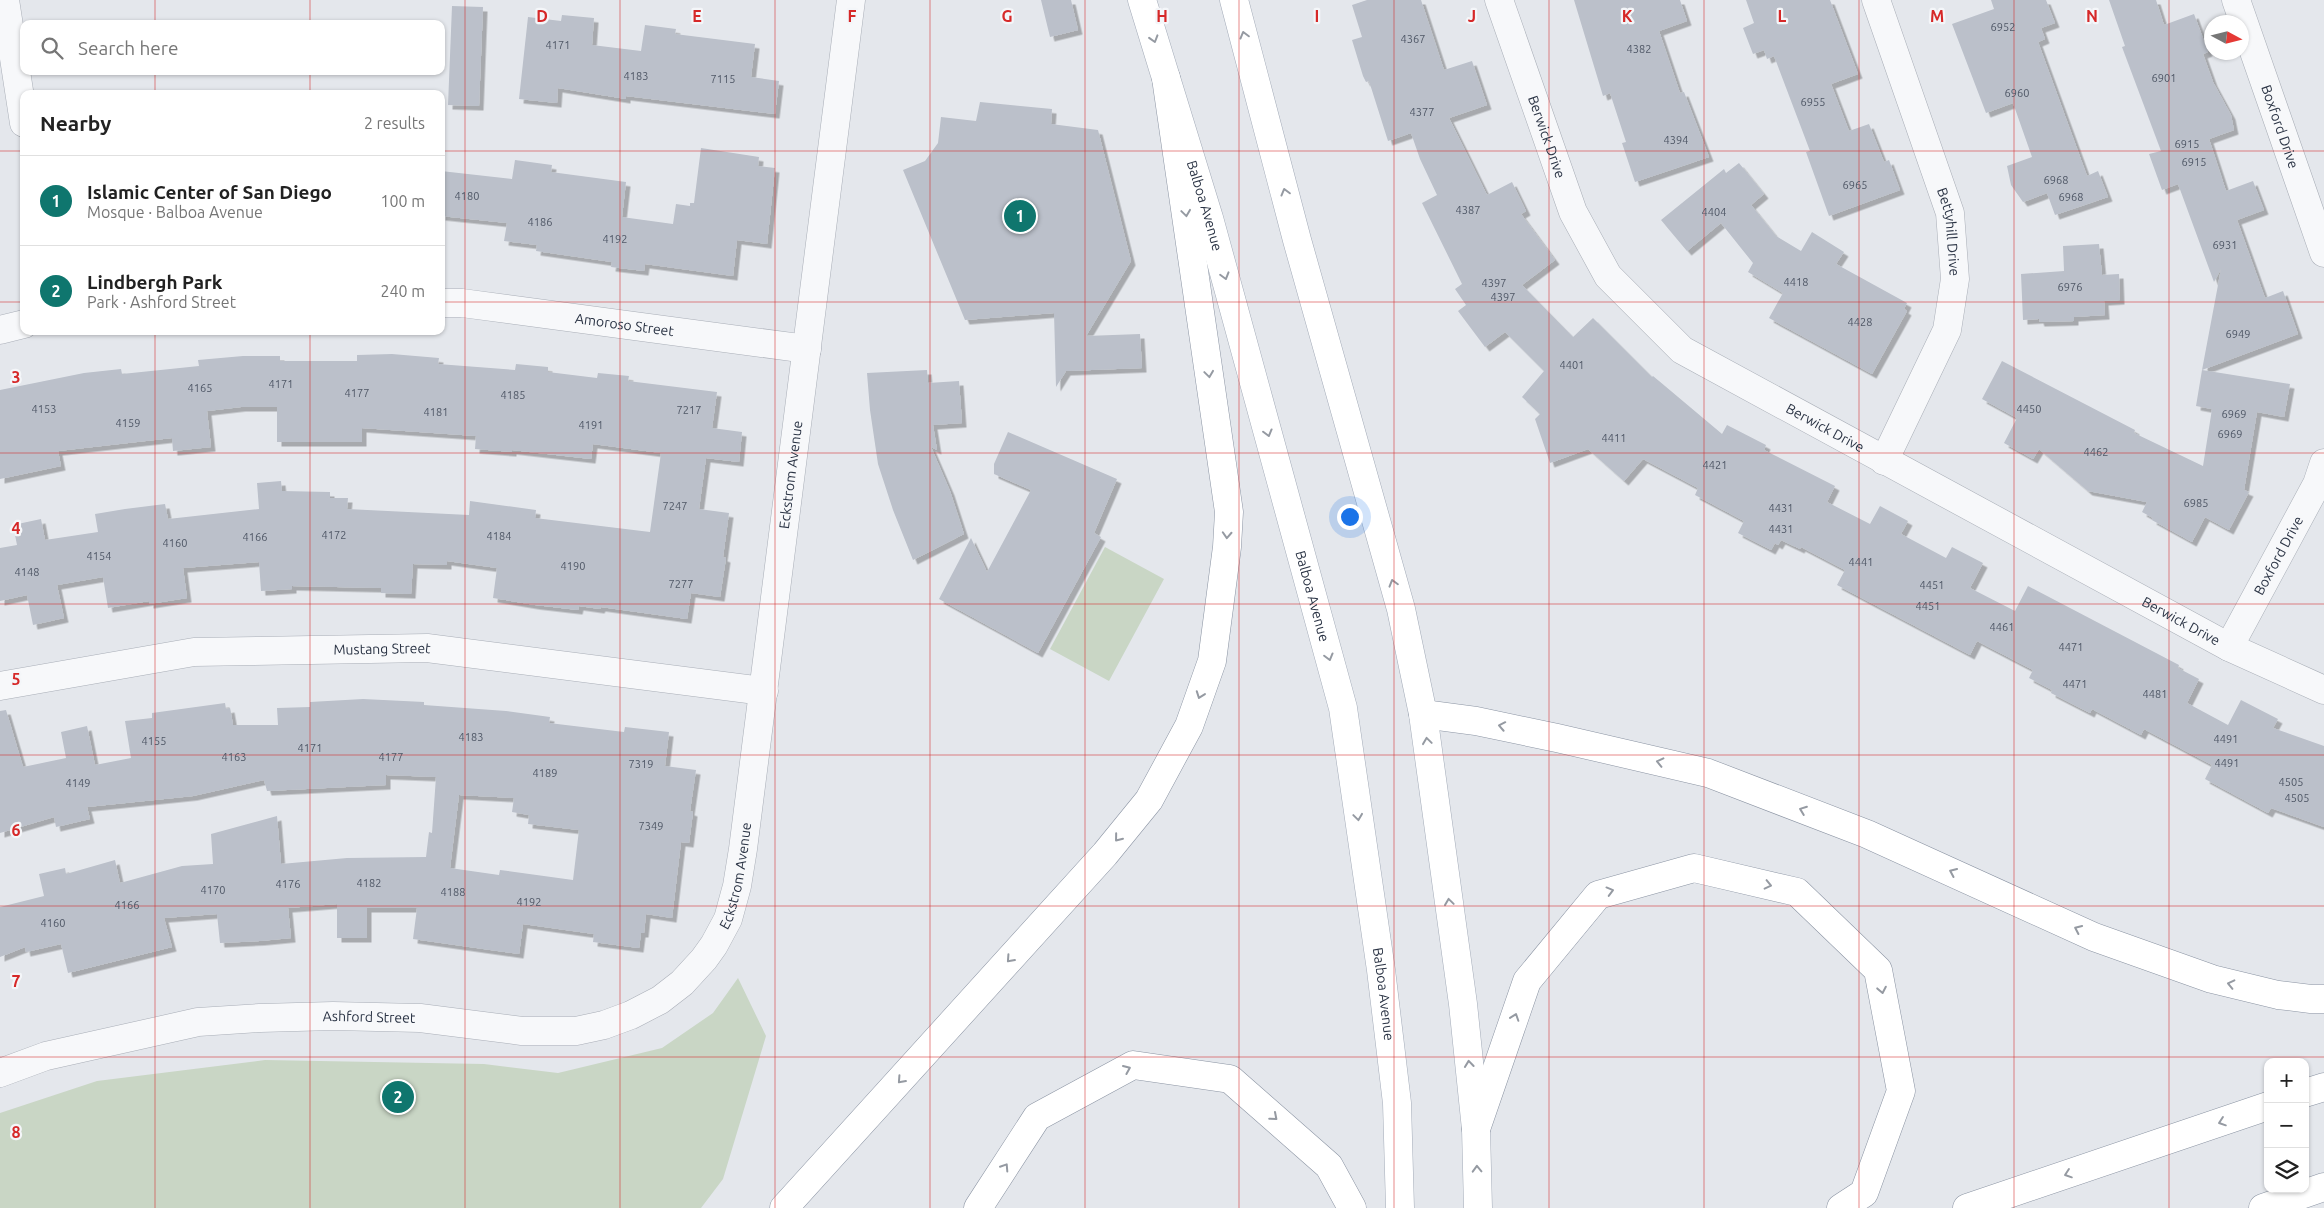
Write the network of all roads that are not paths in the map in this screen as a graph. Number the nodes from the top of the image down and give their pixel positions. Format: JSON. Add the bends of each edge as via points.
{"nodes":[{"id":1,"x":5,"y":0,"type":"edge"},
{"id":2,"x":851,"y":0,"type":"edge"},
{"id":3,"x":1142,"y":0,"type":"edge"},
{"id":4,"x":1234,"y":0,"type":"edge"},
{"id":5,"x":1500,"y":0,"type":"edge"},
{"id":6,"x":1876,"y":0,"type":"edge"},
{"id":7,"x":2236,"y":0,"type":"edge"},
{"id":8,"x":1166,"y":78,"type":"junction"},
{"id":9,"x":20,"y":97,"type":"edge"},
{"id":10,"x":2324,"y":253,"type":"edge"},
{"id":11,"x":445,"y":303,"type":"edge"},
{"id":12,"x":20,"y":325,"type":"edge"},
{"id":13,"x":0,"y":330,"type":"edge"},
{"id":14,"x":807,"y":349,"type":"junction"},
{"id":15,"x":1884,"y":461,"type":"junction"},
{"id":16,"x":2324,"y":463,"type":"edge"},
{"id":17,"x":2229,"y":647,"type":"junction"},
{"id":18,"x":0,"y":686,"type":"edge"},
{"id":19,"x":2324,"y":690,"type":"edge"},
{"id":20,"x":764,"y":691,"type":"junction"},
{"id":21,"x":1423,"y":714,"type":"junction"},
{"id":22,"x":714,"y":945,"type":"joint"},
{"id":23,"x":2324,"y":999,"type":"edge"},
{"id":24,"x":0,"y":1073,"type":"edge"},
{"id":25,"x":2324,"y":1087,"type":"edge"},
{"id":26,"x":2309,"y":1092,"type":"edge"},
{"id":27,"x":2264,"y":1107,"type":"edge"},
{"id":28,"x":1476,"y":1130,"type":"junction"},
{"id":29,"x":2324,"y":1187,"type":"edge"},
{"id":30,"x":784,"y":1208,"type":"edge"},
{"id":31,"x":978,"y":1208,"type":"edge"},
{"id":32,"x":1352,"y":1208,"type":"edge"},
{"id":33,"x":1400,"y":1208,"type":"edge"},
{"id":34,"x":1478,"y":1208,"type":"edge"},
{"id":35,"x":1841,"y":1208,"type":"edge"},
{"id":36,"x":1967,"y":1208,"type":"edge"},
{"id":37,"x":2263,"y":1208,"type":"edge"}],
"edges":[{"from":1,"to":9,"type":"street"},
{"from":2,"to":14,"type":"street","name":"Eckstrom Avenue"},
{"from":3,"to":8,"type":"main road","name":"Balboa Avenue","one_way":true},
{"from":21,"to":4,"type":"main road","one_way":true,"via":[[1401,609],[1297,240]]},
{"from":5,"to":15,"type":"street","name":"Berwick Drive","via":[[1573,212],[1608,276],[1682,350]]},
{"from":6,"to":15,"type":"street","name":"Bettyhill Drive","via":[[1950,213],[1955,279],[1947,330]]},
{"from":7,"to":10,"type":"street","name":"Boxford Drive"},
{"from":8,"to":30,"type":"main road","one_way":true,"via":[[1229,512],[1212,660],[1189,726],[1149,800],[1105,854]]},
{"from":8,"to":33,"type":"main road","name":"Balboa Avenue","one_way":true,"via":[[1246,352],[1343,708],[1397,1102]]},
{"from":11,"to":14,"type":"street","name":"Amoroso Street"},
{"from":12,"to":13,"type":"street"},
{"from":14,"to":20,"type":"street","name":"Eckstrom Avenue"},
{"from":15,"to":17,"type":"street","name":"Berwick Drive"},
{"from":16,"to":17,"type":"street","name":"Boxford Drive","via":[[2317,484]]},
{"from":17,"to":19,"type":"street","name":"Berwick Drive"},
{"from":18,"to":20,"type":"street","name":"Mustang Street","via":[[194,652],[427,648]]},
{"from":20,"to":22,"type":"street","name":"Eckstrom Avenue","via":[[737,886],[728,918]]},
{"from":23,"to":21,"type":"main road","one_way":true,"via":[[2278,995],[2212,979],[2094,937],[1867,834],[1708,773],[1476,721]]},
{"from":28,"to":21,"type":"main road","one_way":true,"via":[[1463,1004]]},
{"from":22,"to":24,"type":"street","name":"Ashford Street","via":[[682,982],[660,1000],[631,1016],[604,1025],[576,1030],[522,1031],[420,1018],[333,1016],[198,1022],[46,1056]]},
{"from":25,"to":26,"type":"main road"},
{"from":27,"to":36,"type":"main road","one_way":true},
{"from":34,"to":28,"type":"main road","one_way":true},
{"from":28,"to":35,"type":"main road","one_way":true,"via":[[1527,980],[1598,895],[1694,868],[1797,892],[1878,970],[1901,1091],[1864,1193]]},
{"from":29,"to":37,"type":"main road"},
{"from":31,"to":32,"type":"main road","one_way":true,"via":[[1037,1117],[1133,1065],[1230,1079],[1329,1166]]}]}
